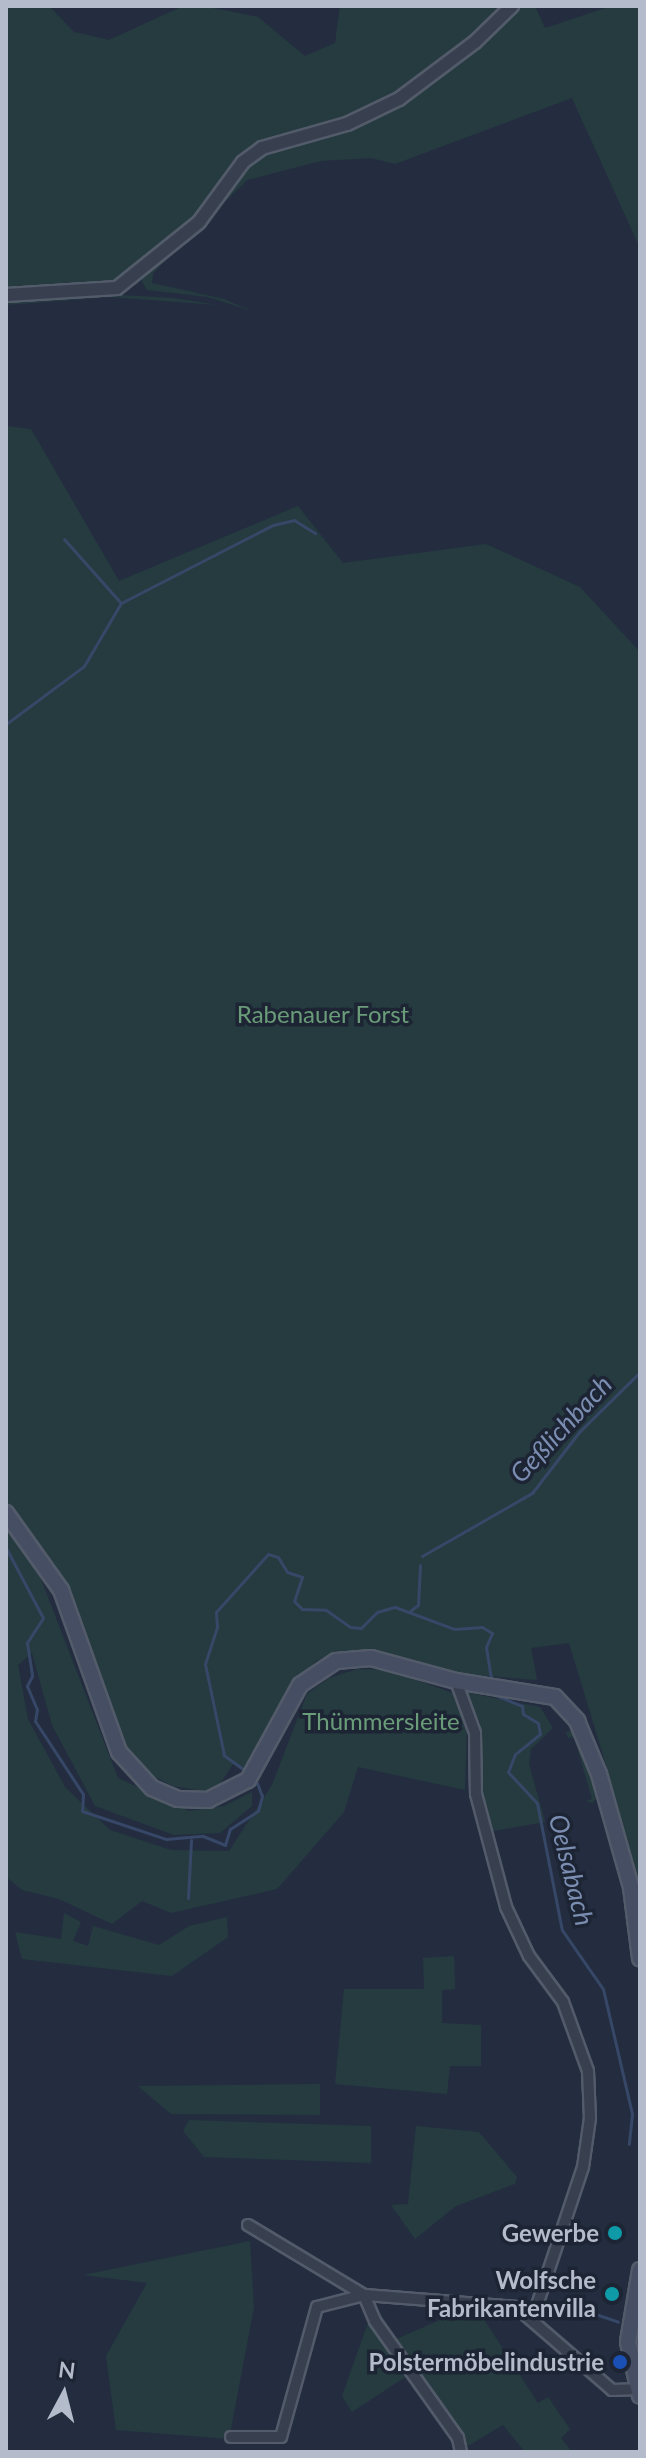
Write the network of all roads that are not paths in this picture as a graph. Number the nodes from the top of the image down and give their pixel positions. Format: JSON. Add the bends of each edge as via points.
{"nodes":[{"id":1,"x":512,"y":6,"type":"edge"},
{"id":2,"x":6,"y":295,"type":"edge"},
{"id":3,"x":6,"y":1513,"type":"edge"},
{"id":4,"x":456,"y":1681,"type":"junction"},
{"id":5,"x":640,"y":1958,"type":"edge"},
{"id":6,"x":248,"y":2225,"type":"dead end"},
{"id":7,"x":640,"y":2270,"type":"edge"},
{"id":8,"x":364,"y":2295,"type":"junction"},
{"id":9,"x":637,"y":2296,"type":"edge"},
{"id":10,"x":532,"y":2320,"type":"junction"},
{"id":11,"x":639,"y":2393,"type":"edge"},
{"id":12,"x":231,"y":2437,"type":"dead end"},
{"id":13,"x":461,"y":2452,"type":"edge"}],
"edges":[{"from":1,"to":2,"type":"street","via":[[475,42],[399,99],[347,124],[262,148],[243,162],[199,222],[117,288]]},
{"from":3,"to":4,"type":"main road","via":[[61,1590],[127,1766],[152,1788],[178,1799],[208,1800],[252,1776],[300,1685],[322,1667],[371,1658]]},
{"from":4,"to":5,"type":"main road","via":[[544,1693],[570,1711],[585,1736],[608,1804],[631,1887]]},
{"from":4,"to":10,"type":"street","via":[[475,1733],[476,1794],[506,1907],[529,1956],[563,2002],[588,2071],[586,2153]]},
{"from":6,"to":8,"type":"street"},
{"from":7,"to":9,"type":"main road"},
{"from":8,"to":10,"type":"street","via":[[479,2301],[516,2307]]},
{"from":8,"to":12,"type":"street","via":[[317,2307],[281,2437]]},
{"from":8,"to":13,"type":"street","via":[[375,2321],[458,2438]]},
{"from":9,"to":11,"type":"main road","via":[[628,2349]]},
{"from":10,"to":11,"type":"street","via":[[545,2337],[612,2390]]}]}
